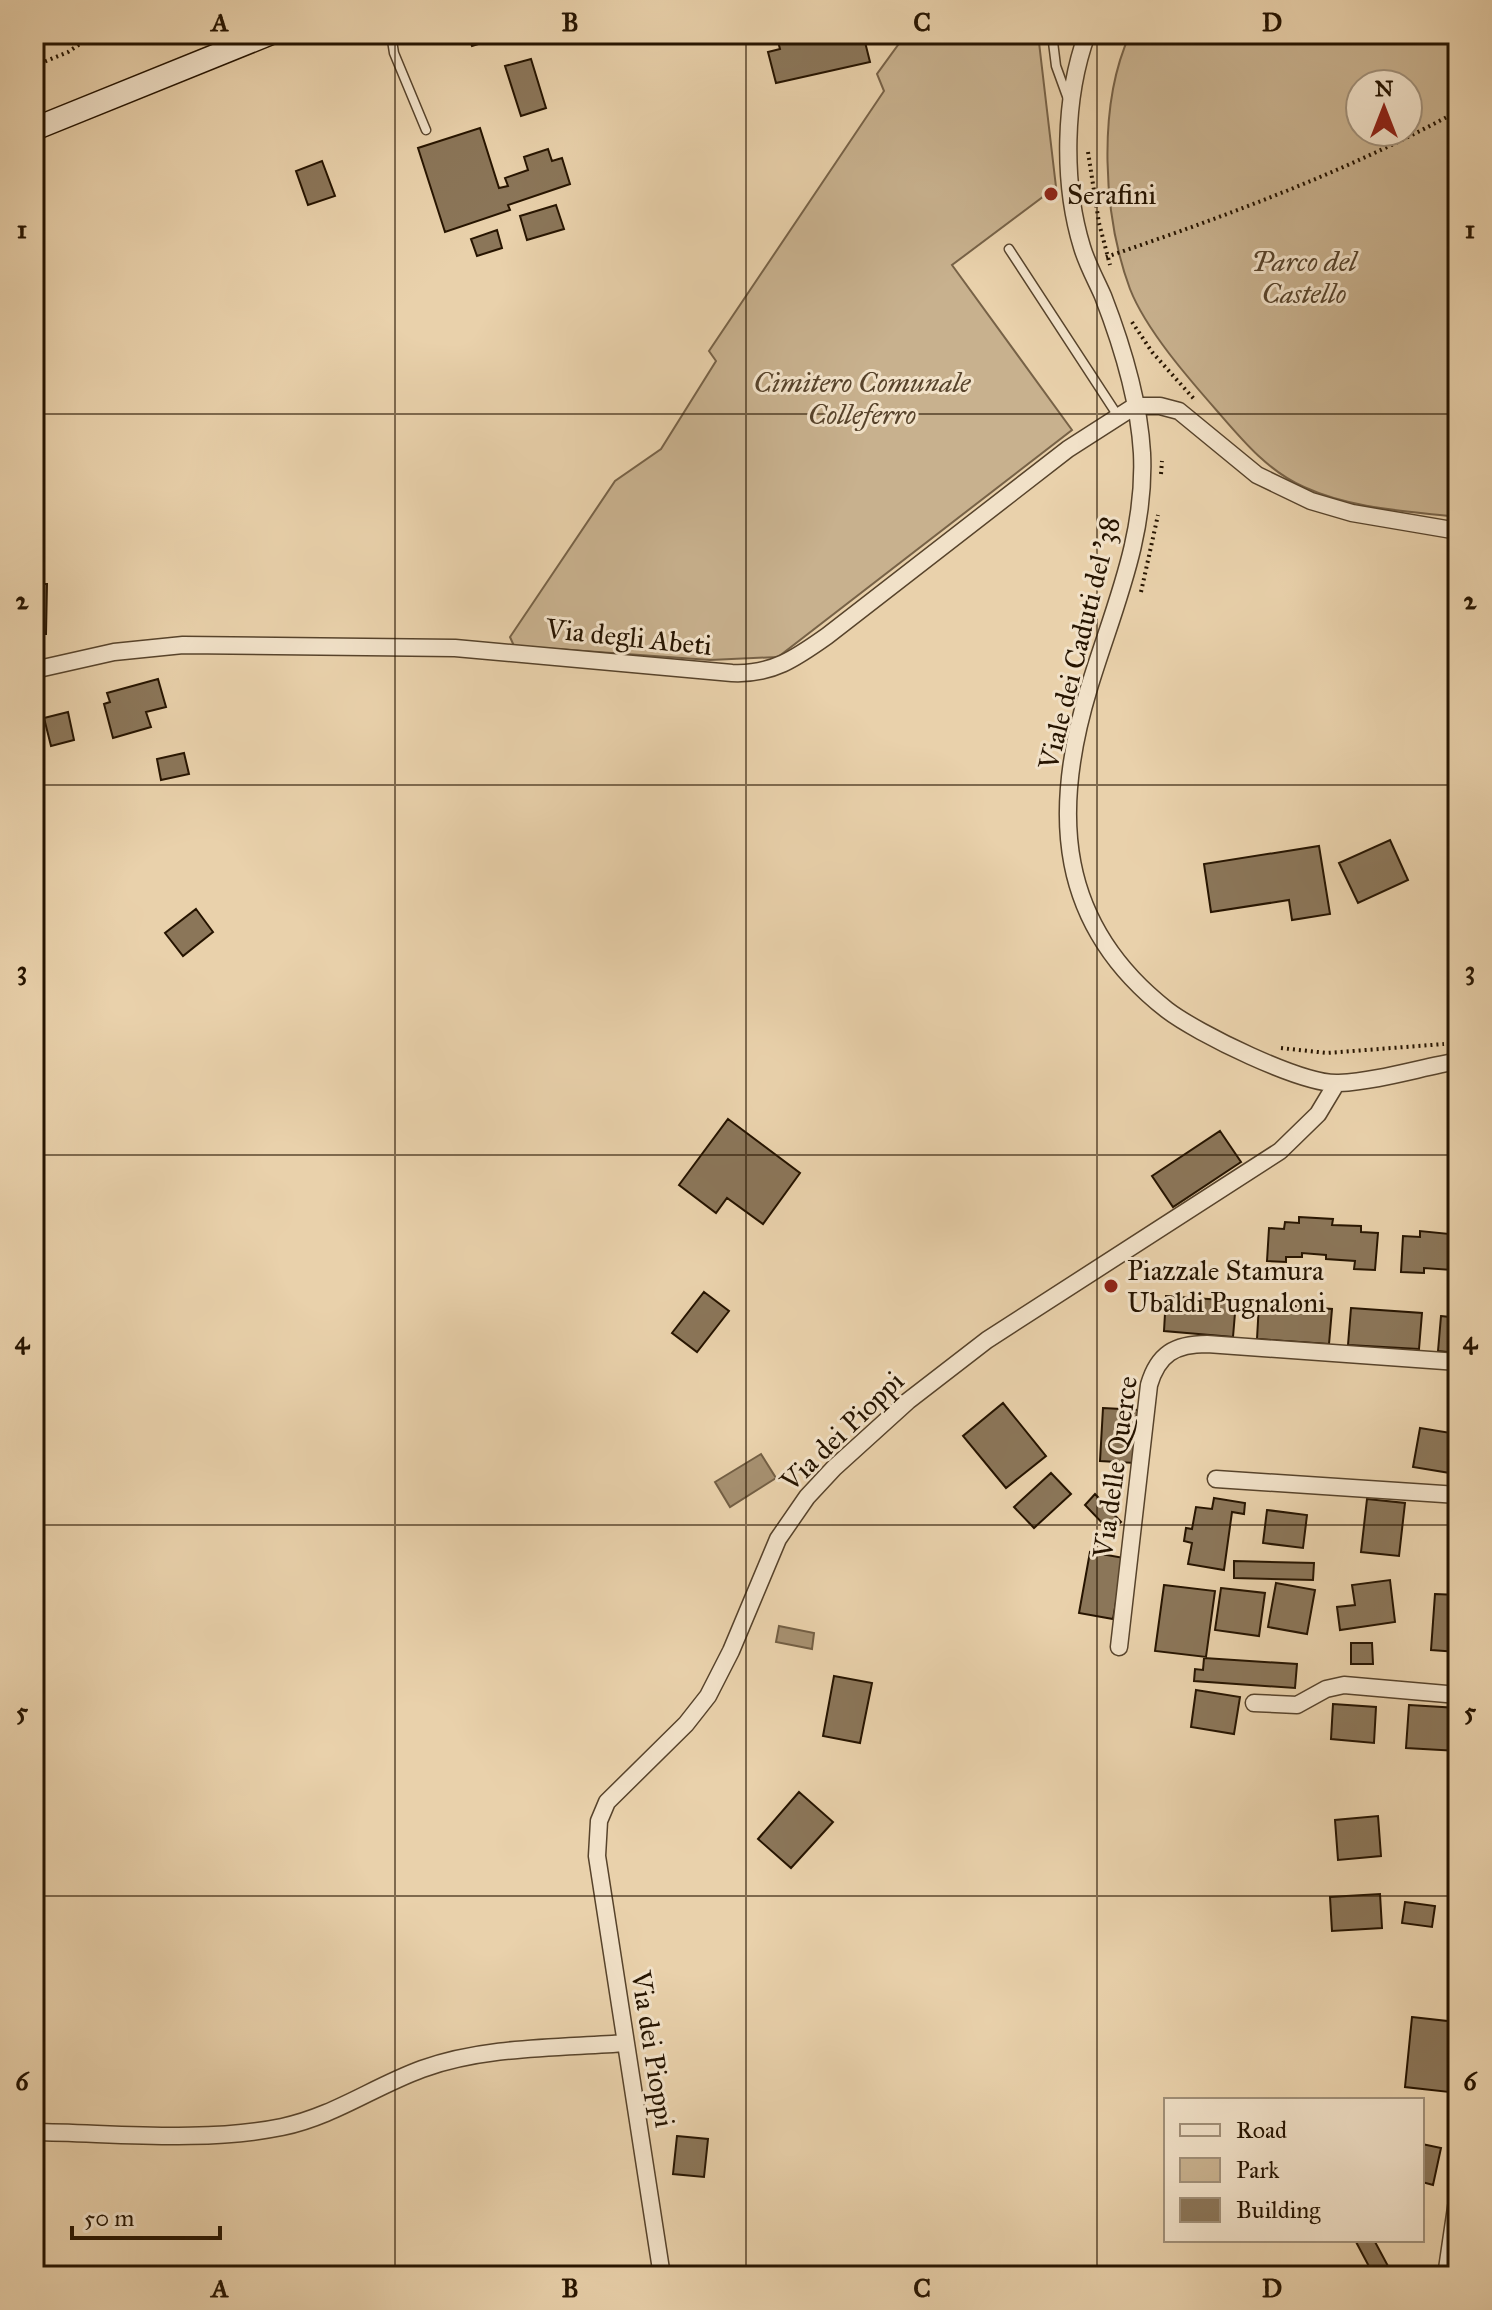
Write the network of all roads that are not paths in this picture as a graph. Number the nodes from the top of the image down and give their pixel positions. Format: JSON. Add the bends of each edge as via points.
{"nodes":[{"id":1,"x":269,"y":34,"type":"edge"},
{"id":2,"x":391,"y":34,"type":"edge"},
{"id":3,"x":1052,"y":34,"type":"edge"},
{"id":4,"x":1087,"y":34,"type":"edge"},
{"id":5,"x":1072,"y":108,"type":"junction"},
{"id":6,"x":34,"y":129,"type":"edge"},
{"id":7,"x":426,"y":130,"type":"dead end"},
{"id":8,"x":1009,"y":249,"type":"dead end"},
{"id":9,"x":1135,"y":406,"type":"junction"},
{"id":10,"x":1118,"y":416,"type":"junction"},
{"id":11,"x":1458,"y":531,"type":"edge"},
{"id":12,"x":34,"y":670,"type":"edge"},
{"id":13,"x":1458,"y":1061,"type":"edge"},
{"id":14,"x":1336,"y":1084,"type":"junction"},
{"id":15,"x":1458,"y":1362,"type":"edge"},
{"id":16,"x":1216,"y":1479,"type":"dead end"},
{"id":17,"x":1458,"y":1495,"type":"edge"},
{"id":18,"x":1119,"y":1647,"type":"dead end"},
{"id":19,"x":1458,"y":1695,"type":"edge"},
{"id":20,"x":1254,"y":1703,"type":"dead end"},
{"id":21,"x":626,"y":2043,"type":"junction"},
{"id":22,"x":34,"y":2132,"type":"edge"},
{"id":23,"x":1458,"y":2194,"type":"edge"},
{"id":24,"x":662,"y":2276,"type":"edge"},
{"id":25,"x":1446,"y":2276,"type":"edge"}],
"edges":[{"from":1,"to":6,"type":"main road"},
{"from":2,"to":7,"type":"lane"},
{"from":3,"to":5,"type":"lane","via":[[1056,66]]},
{"from":4,"to":5,"type":"street","name":"Viale dei Caduti del '38"},
{"from":5,"to":9,"type":"street","name":"Viale dei Caduti del '38","via":[[1072,198]]},
{"from":8,"to":10,"type":"lane"},
{"from":9,"to":10,"type":"street","name":"Via degli Abeti"},
{"from":9,"to":11,"type":"street","via":[[1179,411],[1257,475],[1311,501]]},
{"from":9,"to":14,"type":"street","name":"Viale dei Caduti del '38","via":[[1142,455],[1137,533],[1085,699],[1069,789],[1069,847],[1078,896],[1116,962],[1171,1014],[1241,1052]]},
{"from":10,"to":12,"type":"street","name":"Via degli Abeti","via":[[1068,449],[865,609],[789,662],[767,671],[732,673],[455,648],[183,645],[126,650]]},
{"from":13,"to":14,"type":"street"},
{"from":14,"to":21,"type":"street","name":"Via dei Pioppi","via":[[1318,1114],[1280,1151],[974,1350],[860,1443],[793,1515],[768,1558],[708,1696],[676,1735],[617,1789],[601,1815],[597,1856]]},
{"from":15,"to":18,"type":"street","name":"Via delle Querce","via":[[1207,1344],[1167,1352],[1149,1385]]},
{"from":16,"to":17,"type":"street"},
{"from":19,"to":20,"type":"street","via":[[1344,1685],[1297,1705]]},
{"from":21,"to":22,"type":"street","via":[[513,2051],[448,2062],[326,2114],[265,2129],[203,2134]]},
{"from":21,"to":24,"type":"street","name":"Via dei Pioppi"},
{"from":23,"to":25,"type":"street"}]}
